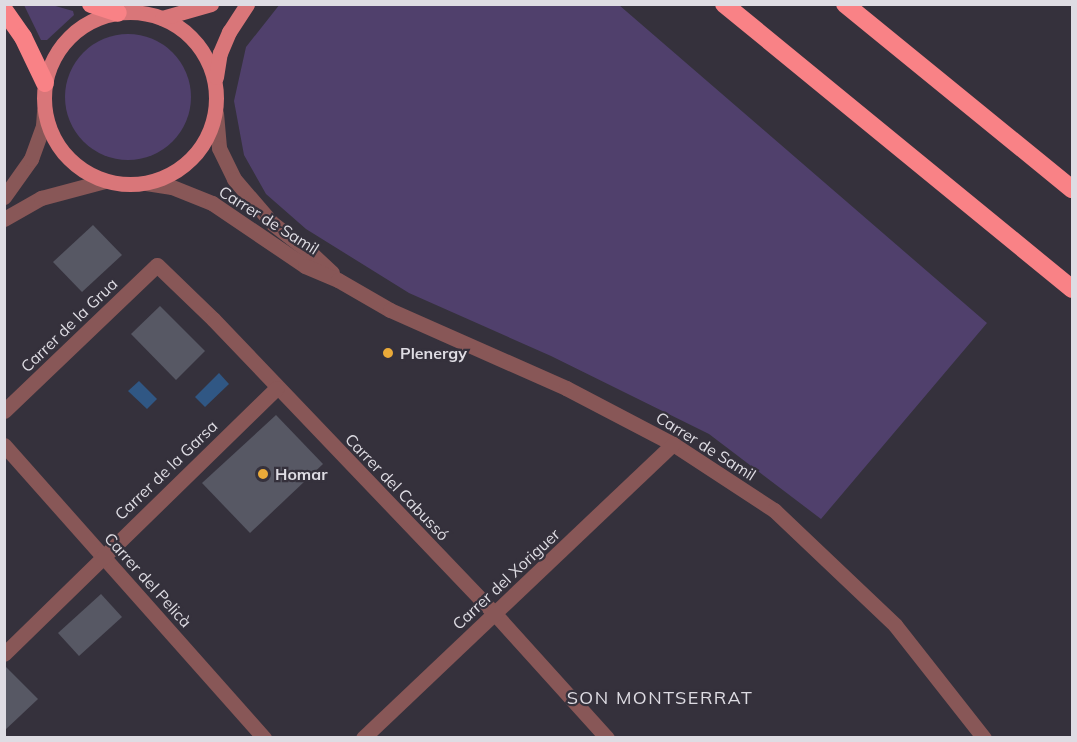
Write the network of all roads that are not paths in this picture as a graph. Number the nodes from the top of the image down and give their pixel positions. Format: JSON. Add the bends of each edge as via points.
{"nodes":[{"id":1,"x":91,"y":4,"type":"edge"},
{"id":2,"x":211,"y":4,"type":"edge"},
{"id":3,"x":247,"y":4,"type":"edge"},
{"id":4,"x":724,"y":4,"type":"edge"},
{"id":5,"x":845,"y":4,"type":"edge"},
{"id":6,"x":4,"y":10,"type":"edge"},
{"id":7,"x":118,"y":13,"type":"junction"},
{"id":8,"x":162,"y":18,"type":"junction"},
{"id":9,"x":45,"y":83,"type":"junction"},
{"id":10,"x":216,"y":83,"type":"junction"},
{"id":11,"x":44,"y":110,"type":"junction"},
{"id":12,"x":216,"y":113,"type":"junction"},
{"id":13,"x":105,"y":181,"type":"junction"},
{"id":14,"x":146,"y":183,"type":"junction"},
{"id":15,"x":1072,"y":189,"type":"edge"},
{"id":16,"x":4,"y":197,"type":"edge"},
{"id":17,"x":4,"y":219,"type":"edge"},
{"id":18,"x":158,"y":265,"type":"joint"},
{"id":19,"x":338,"y":280,"type":"junction"},
{"id":20,"x":1072,"y":289,"type":"edge"},
{"id":21,"x":277,"y":388,"type":"junction"},
{"id":22,"x":4,"y":411,"type":"edge"},
{"id":23,"x":673,"y":444,"type":"junction"},
{"id":24,"x":4,"y":446,"type":"edge"},
{"id":25,"x":103,"y":556,"type":"junction"},
{"id":26,"x":495,"y":614,"type":"junction"},
{"id":27,"x":4,"y":654,"type":"edge"},
{"id":28,"x":264,"y":738,"type":"edge"},
{"id":29,"x":363,"y":738,"type":"edge"},
{"id":30,"x":607,"y":738,"type":"edge"},
{"id":31,"x":984,"y":738,"type":"edge"}],
"edges":[{"from":1,"to":7,"type":"highway"},
{"from":2,"to":8,"type":"main road"},
{"from":3,"to":10,"type":"main road","via":[[220,53]]},
{"from":4,"to":20,"type":"highway"},
{"from":5,"to":15,"type":"highway"},
{"from":6,"to":9,"type":"highway","via":[[23,37]]},
{"from":7,"to":8,"type":"main road","via":[[133,11]]},
{"from":7,"to":9,"type":"main road","via":[[92,20],[70,36],[54,58]]},
{"from":8,"to":10,"type":"main road","via":[[177,24],[198,44]]},
{"from":9,"to":11,"type":"main road"},
{"from":10,"to":12,"type":"main road"},
{"from":11,"to":13,"type":"main road","via":[[53,138],[69,159]]},
{"from":11,"to":16,"type":"street","via":[[43,126],[31,159]]},
{"from":12,"to":14,"type":"main road","via":[[197,153],[175,172]]},
{"from":12,"to":19,"type":"street","name":"Carrer de Samil","via":[[219,148],[234,179],[264,215]]},
{"from":13,"to":14,"type":"main road"},
{"from":13,"to":17,"type":"street","via":[[41,198]]},
{"from":14,"to":19,"type":"street","name":"Carrer de Samil","via":[[172,187],[212,203],[305,266]]},
{"from":18,"to":21,"type":"street","name":"Carrer del Cabussó"},
{"from":18,"to":22,"type":"street","name":"Carrer de la Grua"},
{"from":19,"to":23,"type":"street","name":"Carrer de Samil","via":[[390,310],[566,388]]},
{"from":21,"to":25,"type":"street","name":"Carrer de la Garsa"},
{"from":21,"to":26,"type":"street","name":"Carrer del Cabussó"},
{"from":23,"to":26,"type":"street","name":"Carrer del Xoriguer"},
{"from":23,"to":31,"type":"street","name":"Carrer de Samil","via":[[774,510],[895,625]]},
{"from":24,"to":25,"type":"street","name":"Carrer del Pelicà"},
{"from":25,"to":27,"type":"street","name":"Carrer de la Garsa"},
{"from":25,"to":28,"type":"street","name":"Carrer del Pelicà"},
{"from":26,"to":29,"type":"street","name":"Carrer del Xoriguer"},
{"from":26,"to":30,"type":"street","name":"Carrer del Cabussó"}]}
